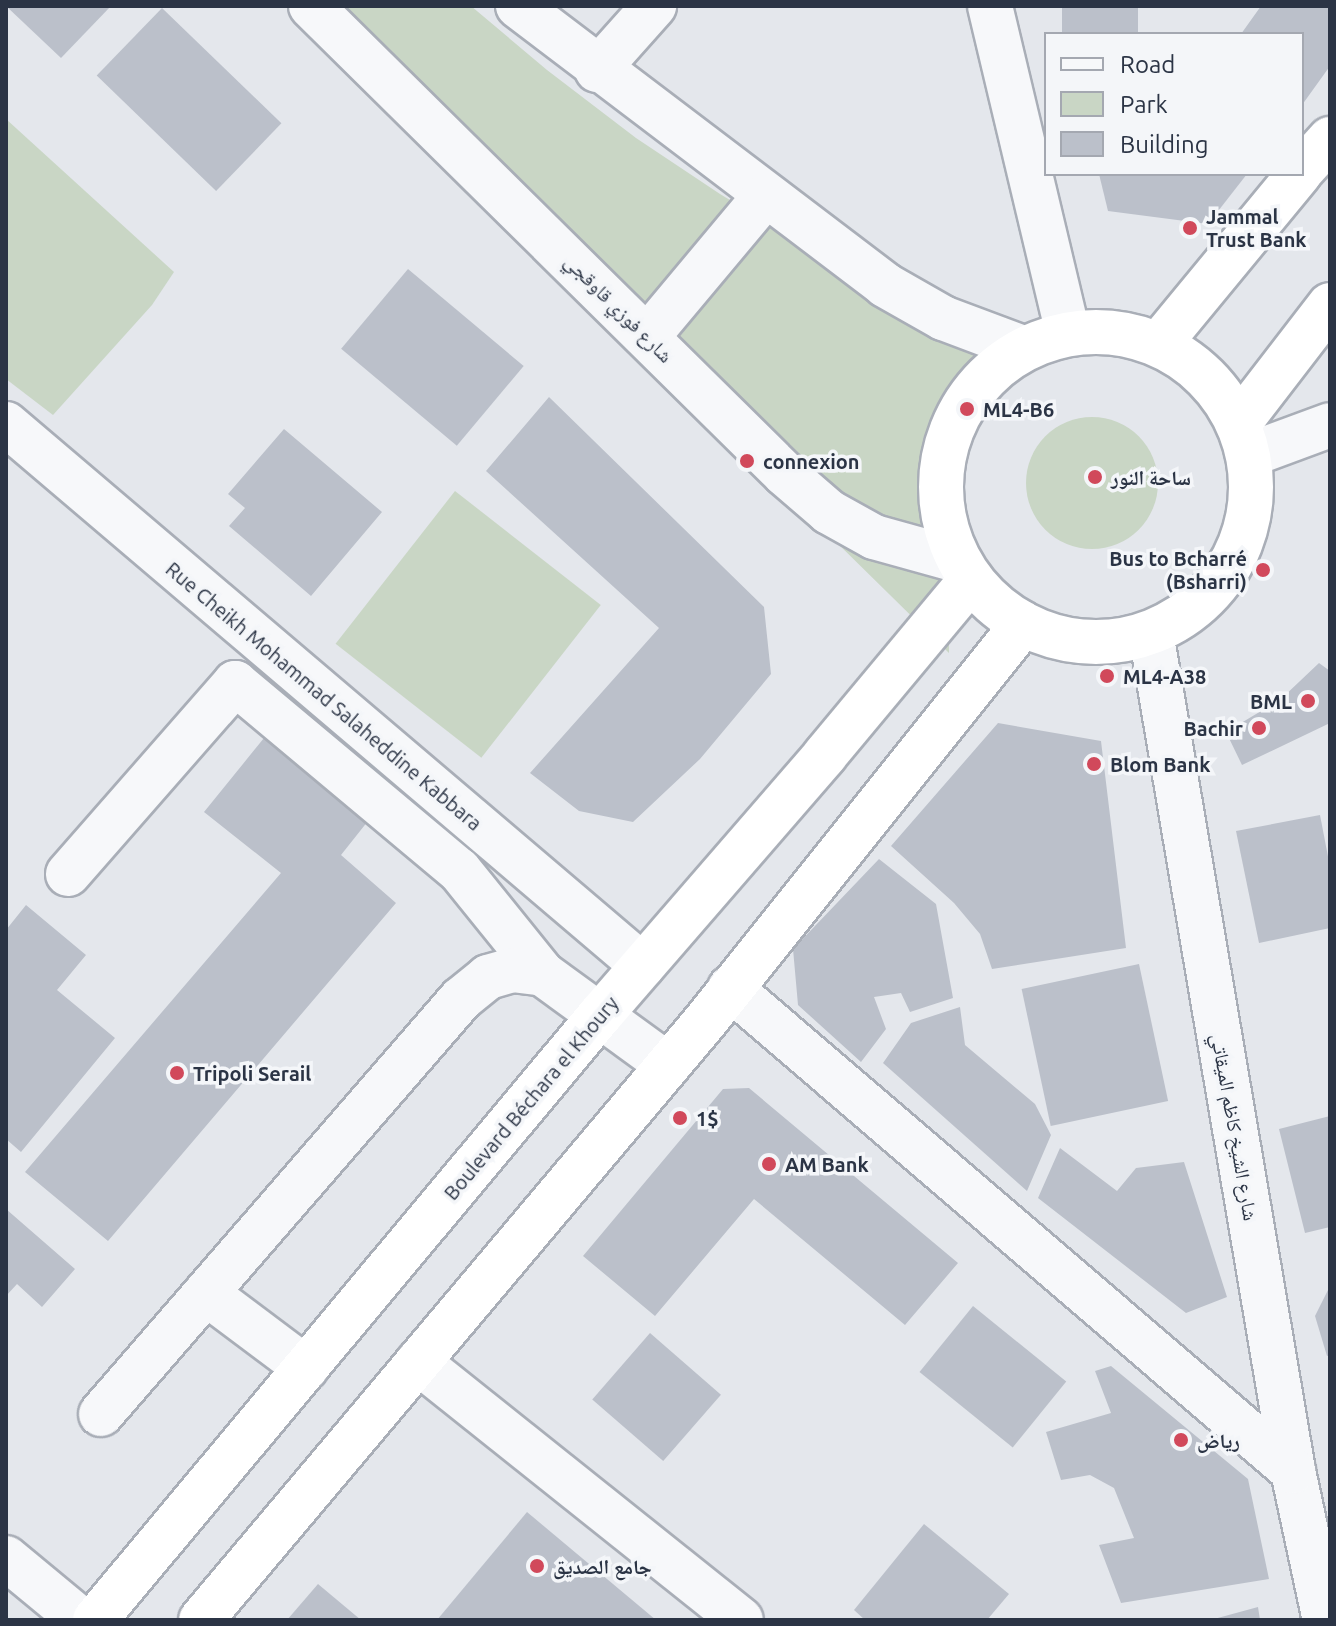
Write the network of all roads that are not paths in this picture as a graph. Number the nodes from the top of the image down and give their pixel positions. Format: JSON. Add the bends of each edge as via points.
{"nodes":[{"id":1,"x":311,"y":6,"type":"edge"},
{"id":2,"x":518,"y":6,"type":"edge"},
{"id":3,"x":654,"y":6,"type":"edge"},
{"id":4,"x":990,"y":6,"type":"edge"},
{"id":5,"x":597,"y":70,"type":"junction"},
{"id":6,"x":1330,"y":139,"type":"edge"},
{"id":7,"x":1304,"y":168,"type":"edge"},
{"id":8,"x":1297,"y":176,"type":"edge"},
{"id":9,"x":765,"y":196,"type":"junction"},
{"id":10,"x":1330,"y":305,"type":"edge"},
{"id":11,"x":1068,"y":333,"type":"junction"},
{"id":12,"x":648,"y":336,"type":"junction"},
{"id":13,"x":1159,"y":344,"type":"junction"},
{"id":14,"x":1023,"y":348,"type":"junction"},
{"id":15,"x":6,"y":424,"type":"edge"},
{"id":16,"x":1330,"y":425,"type":"edge"},
{"id":17,"x":1244,"y":439,"type":"junction"},
{"id":18,"x":964,"y":570,"type":"junction"},
{"id":19,"x":1023,"y":624,"type":"junction"},
{"id":20,"x":1151,"y":633,"type":"junction"},
{"id":21,"x":68,"y":874,"type":"dead end"},
{"id":22,"x":643,"y":966,"type":"junction"},
{"id":23,"x":543,"y":974,"type":"junction"},
{"id":24,"x":730,"y":988,"type":"junction"},
{"id":25,"x":601,"y":1014,"type":"junction"},
{"id":26,"x":668,"y":1065,"type":"junction"},
{"id":27,"x":206,"y":1293,"type":"junction"},
{"id":28,"x":418,"y":1362,"type":"junction"},
{"id":29,"x":306,"y":1368,"type":"junction"},
{"id":30,"x":101,"y":1414,"type":"dead end"},
{"id":31,"x":1293,"y":1471,"type":"junction"},
{"id":32,"x":6,"y":1558,"type":"edge"},
{"id":33,"x":81,"y":1620,"type":"edge"},
{"id":34,"x":95,"y":1620,"type":"edge"},
{"id":35,"x":201,"y":1620,"type":"edge"},
{"id":36,"x":741,"y":1620,"type":"edge"},
{"id":37,"x":1325,"y":1620,"type":"edge"}],
"edges":[{"from":1,"to":12,"type":"street","name":"شارع فوزي قاوقجي"},
{"from":2,"to":5,"type":"street"},
{"from":3,"to":5,"type":"street"},
{"from":4,"to":11,"type":"street"},
{"from":5,"to":9,"type":"street"},
{"from":6,"to":7,"type":"highway"},
{"from":8,"to":13,"type":"highway"},
{"from":9,"to":12,"type":"street"},
{"from":9,"to":14,"type":"street","via":[[885,285],[943,318]]},
{"from":10,"to":17,"type":"highway"},
{"from":11,"to":13,"type":"highway","via":[[1114,331]]},
{"from":11,"to":14,"type":"highway"},
{"from":12,"to":18,"type":"street","name":"شارع فوزي قاوقجي","via":[[829,512],[874,537]]},
{"from":13,"to":17,"type":"highway","via":[[1198,368],[1221,393]]},
{"from":14,"to":18,"type":"highway","via":[[984,377],[956,417],[941,465],[942,513]]},
{"from":15,"to":22,"type":"street","name":"Rue Cheikh Mohammad Salaheddine Kabbara"},
{"from":16,"to":17,"type":"street"},
{"from":17,"to":20,"type":"highway","via":[[1252,499],[1243,542],[1221,581],[1190,612]]},
{"from":18,"to":19,"type":"highway","via":[[994,605]]},
{"from":18,"to":22,"type":"highway","name":"Boulevard Béchara el Khoury"},
{"from":19,"to":20,"type":"highway","via":[[1064,640],[1108,642]]},
{"from":19,"to":24,"type":"highway"},
{"from":20,"to":31,"type":"street","name":"شارع الشيخ كاظم الميقاتي"},
{"from":21,"to":23,"type":"street","via":[[235,683],[459,870]]},
{"from":22,"to":25,"type":"highway","name":"Boulevard Béchara el Khoury"},
{"from":23,"to":25,"type":"street"},
{"from":23,"to":27,"type":"street","via":[[512,970],[488,977],[461,999]]},
{"from":24,"to":26,"type":"highway"},
{"from":24,"to":31,"type":"street"},
{"from":25,"to":26,"type":"street"},
{"from":25,"to":29,"type":"highway","name":"Boulevard Béchara el Khoury"},
{"from":26,"to":28,"type":"highway"},
{"from":27,"to":29,"type":"street"},
{"from":27,"to":30,"type":"street"},
{"from":28,"to":35,"type":"highway"},
{"from":28,"to":36,"type":"street"},
{"from":29,"to":34,"type":"highway","name":"Boulevard Béchara el Khoury"},
{"from":31,"to":37,"type":"street","name":"شارع الشيخ كاظم الميقاتي"},
{"from":32,"to":33,"type":"street"}]}
